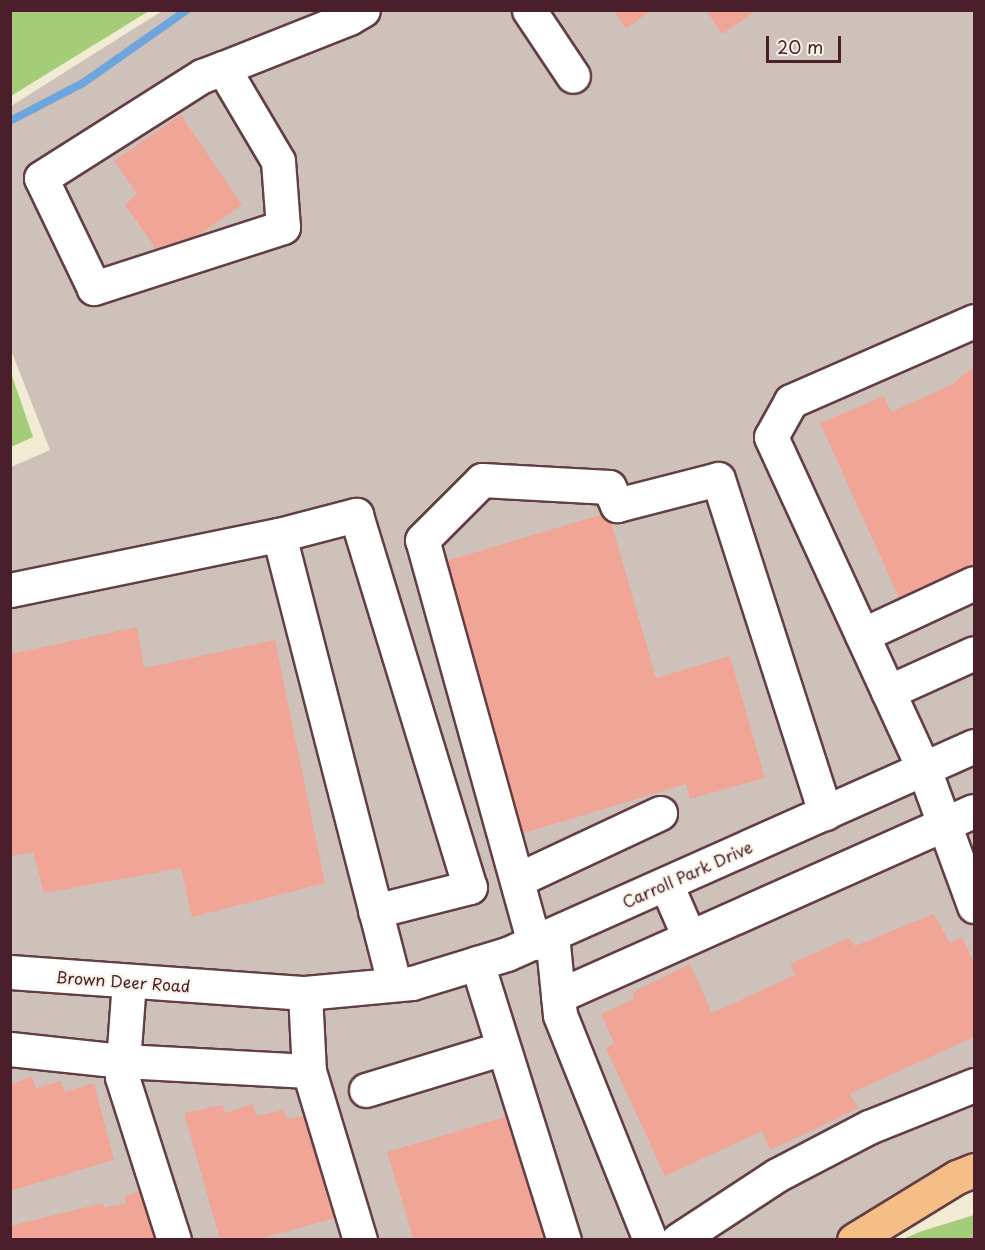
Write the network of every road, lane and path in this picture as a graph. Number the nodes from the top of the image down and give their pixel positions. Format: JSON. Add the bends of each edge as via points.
{"nodes":[{"id":1,"x":363,"y":10,"type":"edge"},
{"id":2,"x":529,"y":10,"type":"edge"},
{"id":3,"x":223,"y":68,"type":"junction"},
{"id":4,"x":573,"y":76,"type":"dead end"},
{"id":5,"x":975,"y":321,"type":"edge"},
{"id":6,"x":279,"y":535,"type":"junction"},
{"id":7,"x":975,"y":583,"type":"edge"},
{"id":8,"x":10,"y":590,"type":"edge"},
{"id":9,"x":862,"y":635,"type":"junction"},
{"id":10,"x":975,"y":653,"type":"edge"},
{"id":11,"x":888,"y":692,"type":"junction"},
{"id":12,"x":975,"y":746,"type":"edge"},
{"id":13,"x":924,"y":769,"type":"junction"},
{"id":14,"x":975,"y":811,"type":"edge"},
{"id":15,"x":660,"y":813,"type":"dead end"},
{"id":16,"x":825,"y":813,"type":"junction"},
{"id":17,"x":944,"y":824,"type":"junction"},
{"id":18,"x":517,"y":880,"type":"junction"},
{"id":19,"x":666,"y":884,"type":"junction"},
{"id":20,"x":975,"y":906,"type":"edge"},
{"id":21,"x":375,"y":911,"type":"junction"},
{"id":22,"x":689,"y":937,"type":"junction"},
{"id":23,"x":543,"y":939,"type":"junction"},
{"id":24,"x":477,"y":963,"type":"junction"},
{"id":25,"x":10,"y":972,"type":"edge"},
{"id":26,"x":129,"y":981,"type":"junction"},
{"id":27,"x":394,"y":984,"type":"junction"},
{"id":28,"x":235,"y":989,"type":"joint"},
{"id":29,"x":305,"y":993,"type":"junction"},
{"id":30,"x":558,"y":996,"type":"junction"},
{"id":31,"x":503,"y":1048,"type":"junction"},
{"id":32,"x":10,"y":1049,"type":"edge"},
{"id":33,"x":123,"y":1062,"type":"junction"},
{"id":34,"x":309,"y":1071,"type":"junction"},
{"id":35,"x":975,"y":1085,"type":"edge"},
{"id":36,"x":366,"y":1090,"type":"dead end"},
{"id":37,"x":975,"y":1170,"type":"edge"},
{"id":38,"x":174,"y":1239,"type":"edge"},
{"id":39,"x":360,"y":1239,"type":"edge"},
{"id":40,"x":564,"y":1239,"type":"edge"},
{"id":41,"x":650,"y":1239,"type":"edge"},
{"id":42,"x":678,"y":1239,"type":"edge"},
{"id":43,"x":854,"y":1239,"type":"edge"}],
"edges":[{"from":1,"to":3,"type":"street"},
{"from":2,"to":4,"type":"street"},
{"from":3,"to":3,"type":"street","via":[[202,76],[40,178],[94,288],[283,227],[278,161]]},
{"from":5,"to":9,"type":"street","via":[[791,401],[771,438]]},
{"from":6,"to":8,"type":"street"},
{"from":6,"to":21,"type":"street"},
{"from":6,"to":21,"type":"street","via":[[356,515],[470,887]]},
{"from":7,"to":9,"type":"street"},
{"from":9,"to":11,"type":"street"},
{"from":10,"to":11,"type":"street"},
{"from":11,"to":13,"type":"street"},
{"from":12,"to":13,"type":"street","name":"Carroll Park Drive"},
{"from":13,"to":16,"type":"street","name":"Carroll Park Drive"},
{"from":13,"to":17,"type":"street"},
{"from":14,"to":17,"type":"street"},
{"from":15,"to":18,"type":"street"},
{"from":16,"to":18,"type":"street","via":[[718,479],[617,505],[609,487],[482,480],[422,540]]},
{"from":16,"to":19,"type":"street","name":"Carroll Park Drive"},
{"from":17,"to":20,"type":"street"},
{"from":17,"to":22,"type":"street"},
{"from":18,"to":23,"type":"street"},
{"from":19,"to":22,"type":"street"},
{"from":19,"to":23,"type":"street","name":"Carroll Park Drive"},
{"from":21,"to":27,"type":"street"},
{"from":22,"to":30,"type":"street"},
{"from":23,"to":24,"type":"street","name":"Carroll Park Drive"},
{"from":23,"to":30,"type":"street"},
{"from":24,"to":27,"type":"street","name":"Carroll Park Drive"},
{"from":24,"to":31,"type":"street"},
{"from":25,"to":26,"type":"street","name":"Brown Deer Road"},
{"from":26,"to":28,"type":"street","name":"Brown Deer Road"},
{"from":26,"to":33,"type":"street"},
{"from":27,"to":29,"type":"street","name":"Carroll Park Drive"},
{"from":28,"to":29,"type":"street","name":"Carroll Park Drive"},
{"from":29,"to":34,"type":"street"},
{"from":30,"to":41,"type":"street","via":[[560,1014]]},
{"from":31,"to":36,"type":"street"},
{"from":31,"to":40,"type":"street"},
{"from":32,"to":33,"type":"street"},
{"from":33,"to":34,"type":"street"},
{"from":33,"to":38,"type":"street","via":[[122,1077]]},
{"from":34,"to":39,"type":"street"},
{"from":35,"to":42,"type":"street","via":[[849,1137],[777,1175]]},
{"from":37,"to":43,"type":"main road"}]}
